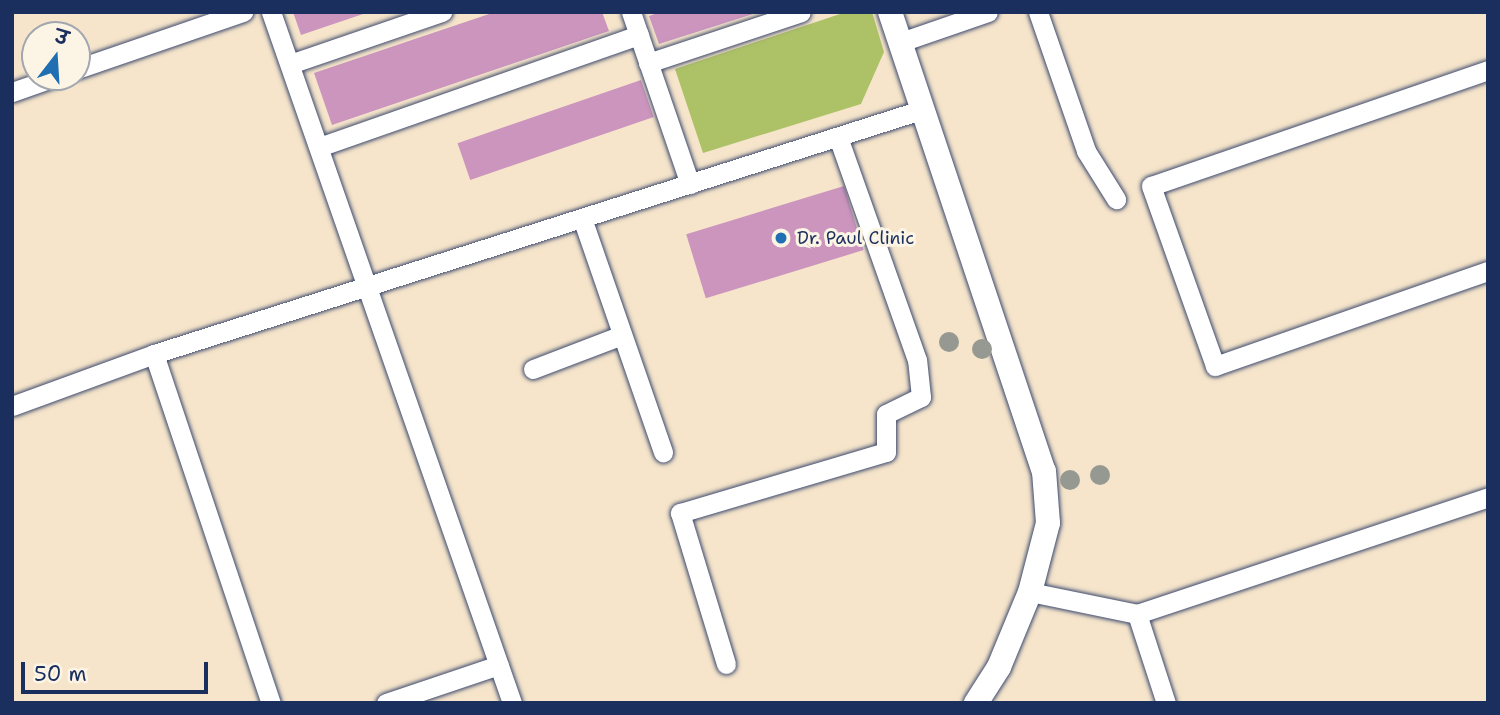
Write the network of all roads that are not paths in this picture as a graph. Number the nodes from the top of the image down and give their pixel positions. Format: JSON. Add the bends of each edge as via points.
{"nodes":[{"id":1,"x":243,"y":12,"type":"edge"},
{"id":2,"x":271,"y":12,"type":"edge"},
{"id":3,"x":442,"y":12,"type":"edge"},
{"id":4,"x":631,"y":12,"type":"edge"},
{"id":5,"x":801,"y":12,"type":"edge"},
{"id":6,"x":890,"y":12,"type":"edge"},
{"id":7,"x":988,"y":12,"type":"edge"},
{"id":8,"x":1038,"y":12,"type":"edge"},
{"id":9,"x":639,"y":36,"type":"junction"},
{"id":10,"x":898,"y":43,"type":"junction"},
{"id":11,"x":648,"y":63,"type":"junction"},
{"id":12,"x":91,"y":64,"type":"edge"},
{"id":13,"x":290,"y":64,"type":"junction"},
{"id":14,"x":1488,"y":70,"type":"edge"},
{"id":15,"x":924,"y":109,"type":"junction"},
{"id":16,"x":838,"y":136,"type":"junction"},
{"id":17,"x":319,"y":147,"type":"junction"},
{"id":18,"x":690,"y":184,"type":"junction"},
{"id":19,"x":1116,"y":199,"type":"dead end"},
{"id":20,"x":582,"y":218,"type":"junction"},
{"id":21,"x":1488,"y":271,"type":"edge"},
{"id":22,"x":367,"y":286,"type":"junction"},
{"id":23,"x":622,"y":335,"type":"junction"},
{"id":24,"x":154,"y":354,"type":"junction"},
{"id":25,"x":533,"y":369,"type":"dead end"},
{"id":26,"x":12,"y":406,"type":"edge"},
{"id":27,"x":663,"y":452,"type":"dead end"},
{"id":28,"x":1488,"y":497,"type":"edge"},
{"id":29,"x":1030,"y":592,"type":"junction"},
{"id":30,"x":1137,"y":614,"type":"junction"},
{"id":31,"x":726,"y":664,"type":"dead end"},
{"id":32,"x":499,"y":665,"type":"junction"},
{"id":33,"x":271,"y":703,"type":"edge"},
{"id":34,"x":386,"y":703,"type":"edge"},
{"id":35,"x":513,"y":703,"type":"edge"},
{"id":36,"x":976,"y":703,"type":"edge"},
{"id":37,"x":1166,"y":703,"type":"edge"}],
"edges":[{"from":1,"to":12,"type":"street"},
{"from":2,"to":13,"type":"street"},
{"from":3,"to":13,"type":"street"},
{"from":4,"to":9,"type":"street"},
{"from":5,"to":11,"type":"street"},
{"from":6,"to":10,"type":"street"},
{"from":7,"to":10,"type":"street"},
{"from":8,"to":19,"type":"street","via":[[1086,151]]},
{"from":9,"to":11,"type":"street"},
{"from":9,"to":17,"type":"street"},
{"from":10,"to":15,"type":"street"},
{"from":11,"to":18,"type":"street"},
{"from":13,"to":17,"type":"street"},
{"from":14,"to":21,"type":"street","via":[[1152,186],[1215,366]]},
{"from":15,"to":16,"type":"street"},
{"from":15,"to":29,"type":"street","via":[[1044,471],[1048,523]]},
{"from":16,"to":18,"type":"street"},
{"from":16,"to":31,"type":"street","via":[[917,360],[921,397],[886,414],[886,452],[680,513]]},
{"from":17,"to":22,"type":"street"},
{"from":18,"to":20,"type":"street"},
{"from":20,"to":22,"type":"street"},
{"from":20,"to":23,"type":"street"},
{"from":22,"to":24,"type":"street"},
{"from":22,"to":32,"type":"street"},
{"from":23,"to":25,"type":"street"},
{"from":23,"to":27,"type":"street"},
{"from":24,"to":26,"type":"street"},
{"from":24,"to":33,"type":"street"},
{"from":28,"to":30,"type":"street"},
{"from":29,"to":30,"type":"street"},
{"from":29,"to":36,"type":"street","via":[[999,667]]},
{"from":30,"to":37,"type":"street"},
{"from":32,"to":34,"type":"street"},
{"from":32,"to":35,"type":"street"}]}
